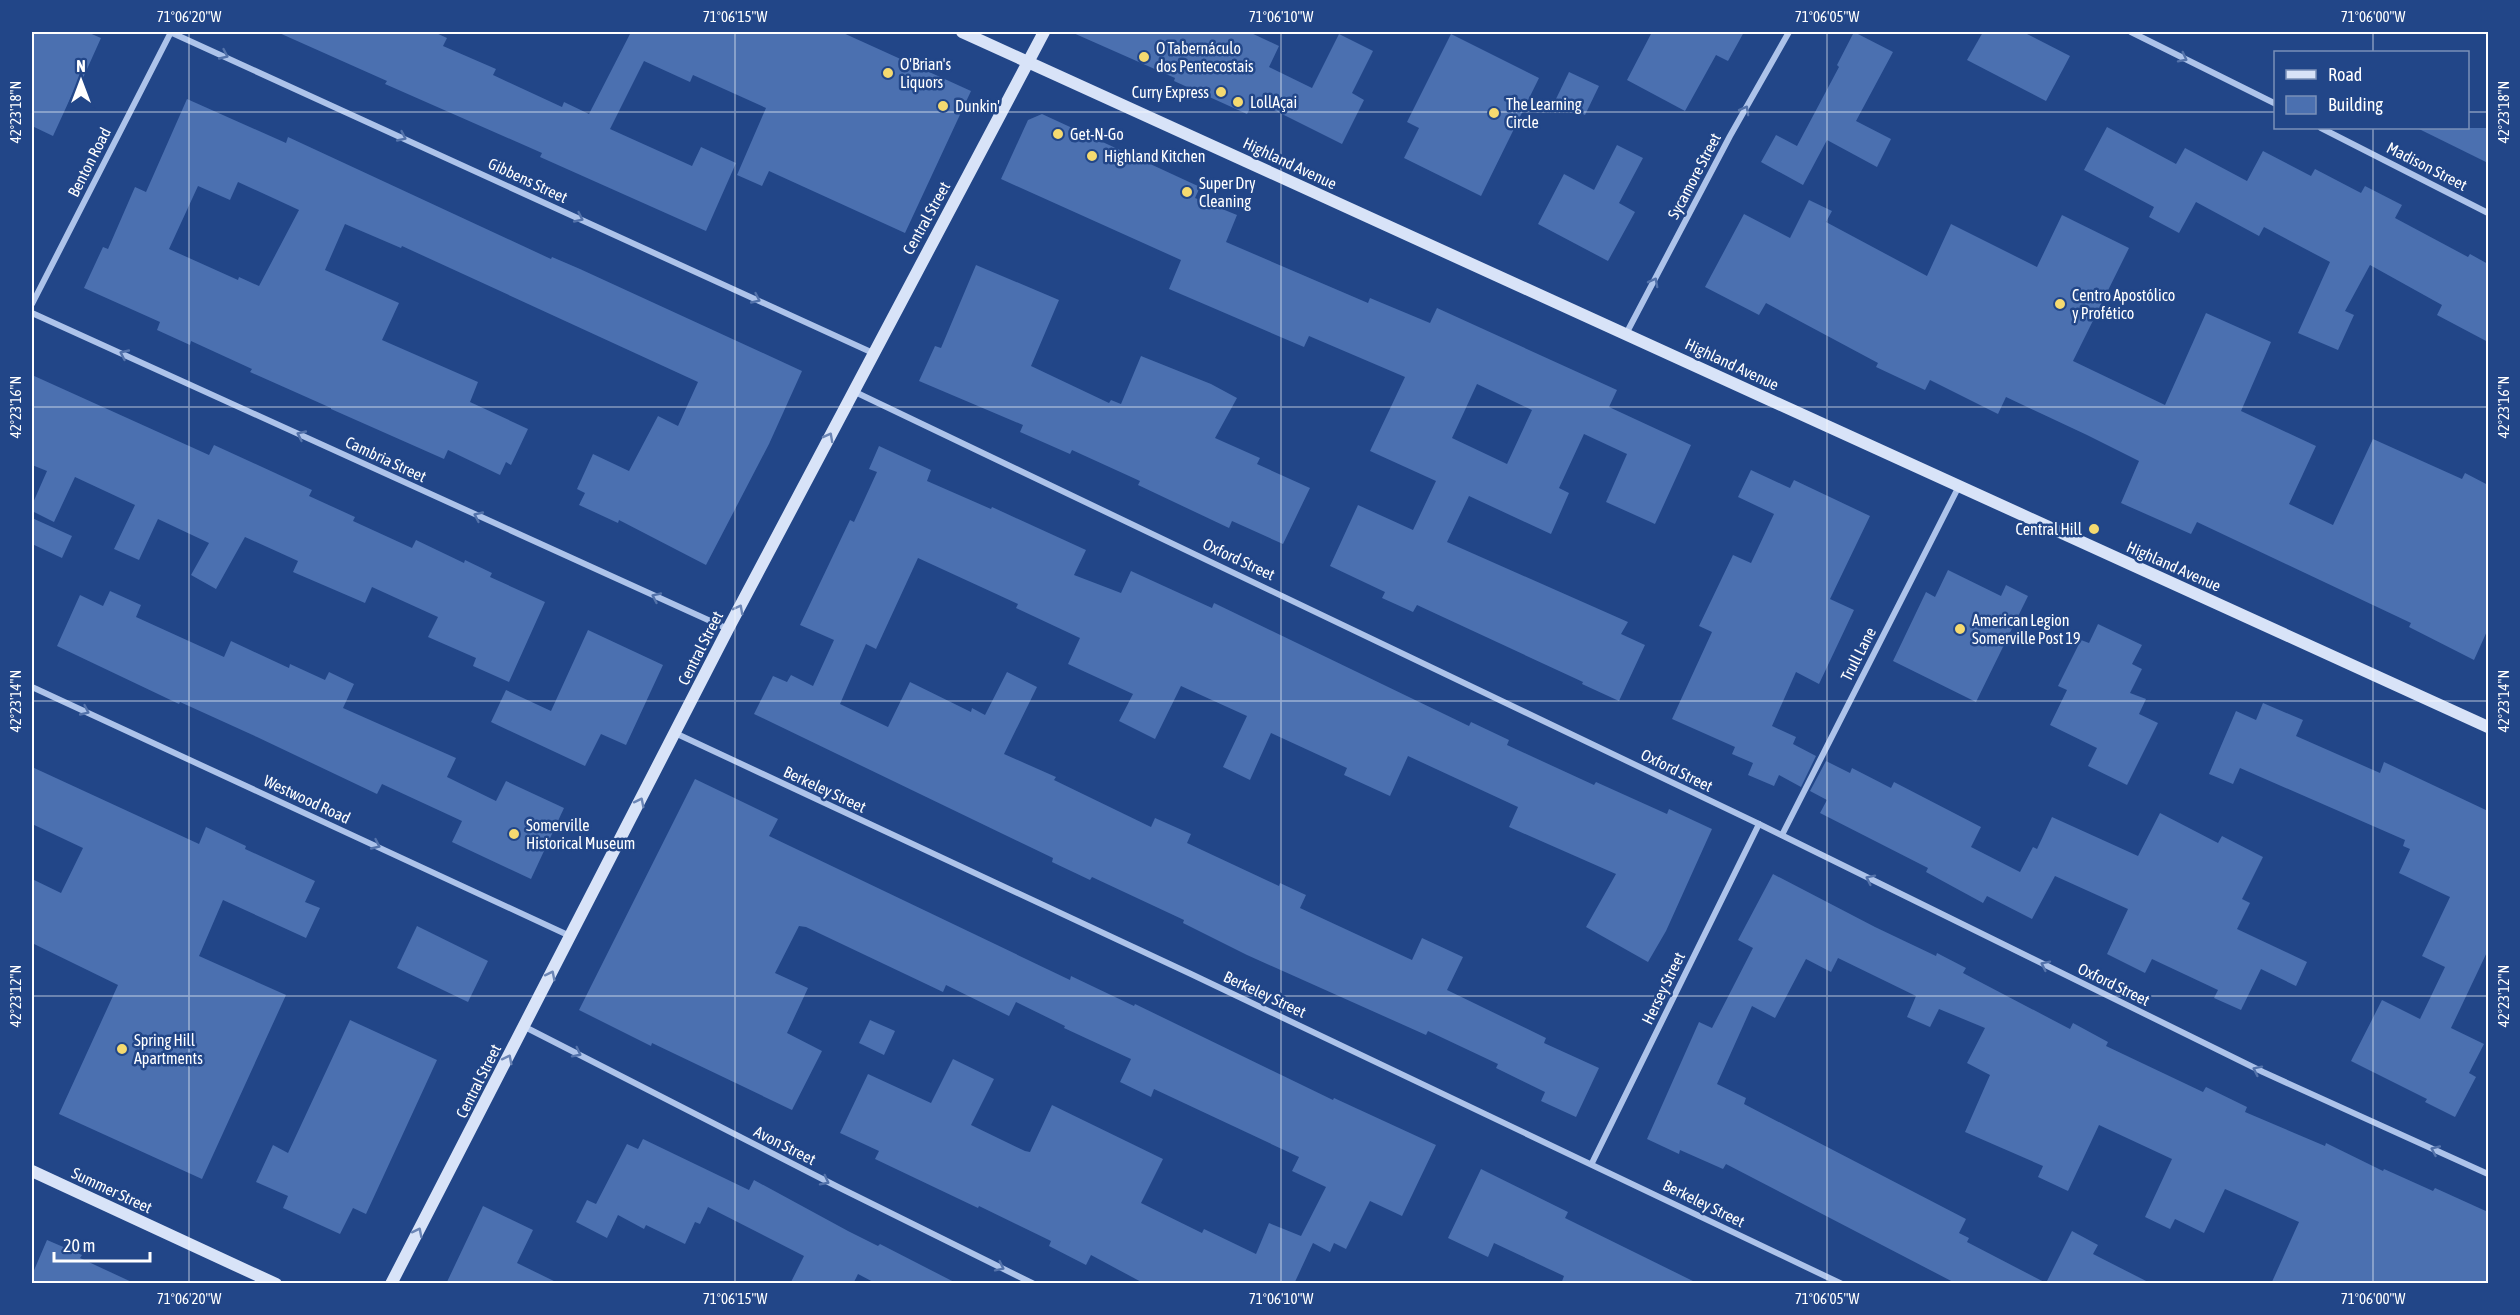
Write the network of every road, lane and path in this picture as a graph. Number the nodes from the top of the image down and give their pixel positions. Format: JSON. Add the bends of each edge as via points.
{"nodes":[{"id":1,"x":171,"y":32,"type":"edge"},
{"id":2,"x":962,"y":32,"type":"edge"},
{"id":3,"x":1044,"y":32,"type":"edge"},
{"id":4,"x":1789,"y":32,"type":"edge"},
{"id":5,"x":2131,"y":32,"type":"edge"},
{"id":6,"x":1028,"y":61,"type":"junction"},
{"id":7,"x":2274,"y":103,"type":"edge"},
{"id":8,"x":2323,"y":129,"type":"edge"},
{"id":9,"x":2488,"y":213,"type":"edge"},
{"id":10,"x":32,"y":304,"type":"edge"},
{"id":11,"x":32,"y":313,"type":"edge"},
{"id":12,"x":1626,"y":334,"type":"junction"},
{"id":13,"x":873,"y":353,"type":"junction"},
{"id":14,"x":854,"y":391,"type":"junction"},
{"id":15,"x":1959,"y":486,"type":"junction"},
{"id":16,"x":728,"y":629,"type":"junction"},
{"id":17,"x":32,"y":687,"type":"edge"},
{"id":18,"x":2488,"y":727,"type":"edge"},
{"id":19,"x":675,"y":733,"type":"junction"},
{"id":20,"x":1759,"y":824,"type":"junction"},
{"id":21,"x":1782,"y":835,"type":"junction"},
{"id":22,"x":571,"y":936,"type":"junction"},
{"id":23,"x":525,"y":1027,"type":"junction"},
{"id":24,"x":1592,"y":1164,"type":"junction"},
{"id":25,"x":32,"y":1171,"type":"edge"},
{"id":26,"x":2488,"y":1174,"type":"edge"},
{"id":27,"x":276,"y":1284,"type":"edge"},
{"id":28,"x":392,"y":1284,"type":"edge"},
{"id":29,"x":1034,"y":1284,"type":"edge"},
{"id":30,"x":1842,"y":1284,"type":"edge"}],
"edges":[{"from":1,"to":10,"type":"street","name":"Benton Road"},
{"from":1,"to":13,"type":"street","name":"Gibbens Street","one_way":true},
{"from":2,"to":6,"type":"main road","name":"Highland Avenue"},
{"from":3,"to":6,"type":"main road","name":"Central Street"},
{"from":12,"to":4,"type":"street","name":"Sycamore Street","one_way":true},
{"from":5,"to":7,"type":"street","one_way":true},
{"from":6,"to":12,"type":"main road","name":"Highland Avenue"},
{"from":6,"to":13,"type":"main road","name":"Central Street"},
{"from":8,"to":9,"type":"street","name":"Madison Street"},
{"from":16,"to":11,"type":"street","name":"Cambria Street","one_way":true},
{"from":12,"to":15,"type":"main road","name":"Highland Avenue"},
{"from":13,"to":14,"type":"main road","name":"Central Street"},
{"from":16,"to":14,"type":"main road","name":"Central Street","one_way":true},
{"from":14,"to":20,"type":"street","name":"Oxford Street"},
{"from":15,"to":18,"type":"main road","name":"Highland Avenue"},
{"from":15,"to":21,"type":"street","name":"Trull Lane"},
{"from":16,"to":19,"type":"main road","name":"Central Street"},
{"from":17,"to":22,"type":"street","name":"Westwood Road","one_way":true},
{"from":22,"to":19,"type":"main road","name":"Central Street","one_way":true},
{"from":19,"to":24,"type":"street","name":"Berkeley Street"},
{"from":20,"to":21,"type":"street","name":"Oxford Street"},
{"from":20,"to":24,"type":"street","name":"Hersey Street"},
{"from":26,"to":21,"type":"street","name":"Oxford Street","one_way":true,"via":[[2263,1072]]},
{"from":23,"to":22,"type":"main road","name":"Central Street","one_way":true},
{"from":28,"to":23,"type":"main road","name":"Central Street","one_way":true},
{"from":23,"to":29,"type":"street","name":"Avon Street","one_way":true},
{"from":24,"to":30,"type":"street","name":"Berkeley Street"},
{"from":25,"to":27,"type":"main road","name":"Summer Street"}]}
